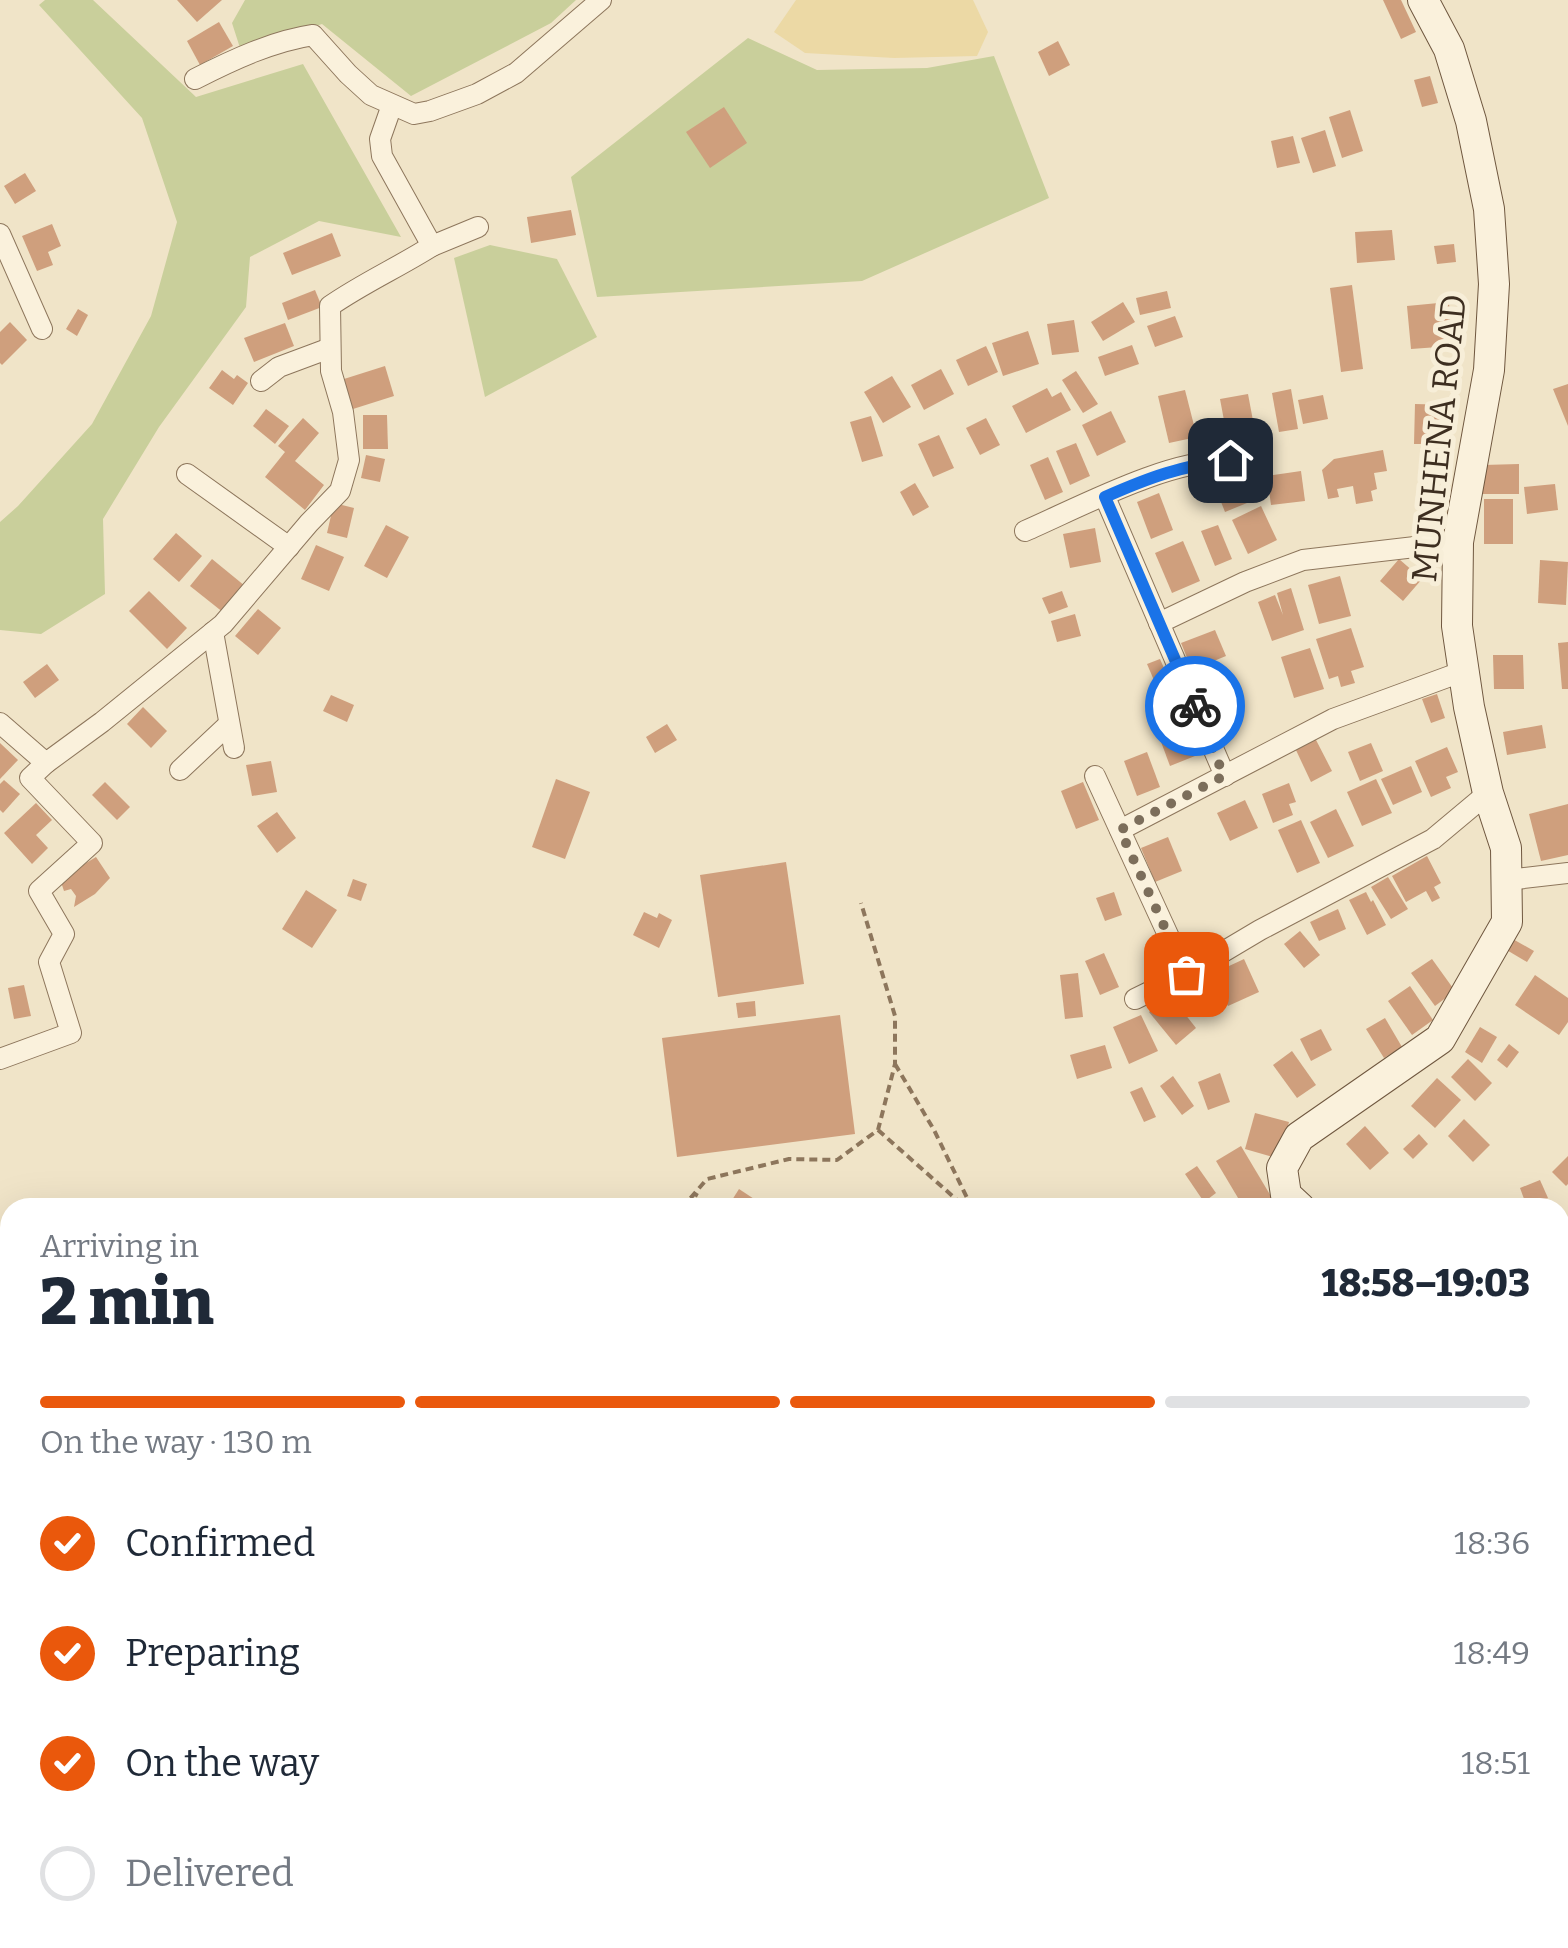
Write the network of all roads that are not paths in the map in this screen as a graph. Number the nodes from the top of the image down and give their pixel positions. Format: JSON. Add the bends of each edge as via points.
{"nodes":[{"id":1,"x":601,"y":0,"type":"edge"},
{"id":2,"x":1423,"y":0,"type":"edge"},
{"id":3,"x":195,"y":78,"type":"dead end"},
{"id":4,"x":392,"y":105,"type":"junction"},
{"id":5,"x":478,"y":227,"type":"dead end"},
{"id":6,"x":0,"y":234,"type":"edge"},
{"id":7,"x":432,"y":246,"type":"junction"},
{"id":8,"x":42,"y":330,"type":"dead end"},
{"id":9,"x":330,"y":348,"type":"junction"},
{"id":10,"x":261,"y":380,"type":"dead end"},
{"id":11,"x":1260,"y":467,"type":"dead end"},
{"id":12,"x":187,"y":474,"type":"dead end"},
{"id":13,"x":1105,"y":497,"type":"junction"},
{"id":14,"x":1026,"y":531,"type":"dead end"},
{"id":15,"x":1458,"y":542,"type":"junction"},
{"id":16,"x":289,"y":547,"type":"junction"},
{"id":17,"x":1160,"y":623,"type":"junction"},
{"id":18,"x":214,"y":632,"type":"junction"},
{"id":19,"x":1464,"y":672,"type":"junction"},
{"id":20,"x":0,"y":723,"type":"edge"},
{"id":21,"x":229,"y":724,"type":"junction"},
{"id":22,"x":234,"y":748,"type":"dead end"},
{"id":23,"x":46,"y":763,"type":"junction"},
{"id":24,"x":180,"y":770,"type":"dead end"},
{"id":25,"x":1094,"y":776,"type":"dead end"},
{"id":26,"x":1224,"y":776,"type":"junction"},
{"id":27,"x":1488,"y":793,"type":"junction"},
{"id":28,"x":1120,"y":830,"type":"junction"},
{"id":29,"x":1568,"y":872,"type":"edge"},
{"id":30,"x":1507,"y":880,"type":"junction"},
{"id":31,"x":1186,"y":974,"type":"junction"},
{"id":32,"x":1135,"y":998,"type":"dead end"},
{"id":33,"x":0,"y":1059,"type":"edge"},
{"id":34,"x":1289,"y":1198,"type":"edge"}],
"edges":[{"from":1,"to":4,"type":"street","via":[[516,73],[478,94],[430,112]]},
{"from":2,"to":15,"type":"street","name":"MUNHENA ROAD","via":[[1449,49],[1471,121],[1489,210],[1494,284],[1489,370]]},
{"from":3,"to":4,"type":"street","via":[[313,36],[371,96]]},
{"from":4,"to":7,"type":"street","via":[[380,139],[382,156]]},
{"from":5,"to":7,"type":"street"},
{"from":6,"to":8,"type":"street"},
{"from":7,"to":9,"type":"street","via":[[330,306]]},
{"from":9,"to":10,"type":"street"},
{"from":9,"to":16,"type":"street","via":[[349,460],[340,491]]},
{"from":11,"to":13,"type":"street","via":[[1230,460],[1192,465]]},
{"from":12,"to":16,"type":"street"},
{"from":13,"to":14,"type":"street"},
{"from":13,"to":17,"type":"street"},
{"from":15,"to":17,"type":"street","via":[[1303,560]]},
{"from":15,"to":19,"type":"street","name":"MUNHENA ROAD"},
{"from":16,"to":18,"type":"street"},
{"from":17,"to":26,"type":"street"},
{"from":18,"to":21,"type":"street"},
{"from":18,"to":23,"type":"street"},
{"from":19,"to":26,"type":"street","via":[[1333,719]]},
{"from":19,"to":27,"type":"street","name":"MUNHENA ROAD"},
{"from":20,"to":23,"type":"street"},
{"from":21,"to":22,"type":"street"},
{"from":21,"to":24,"type":"street"},
{"from":23,"to":33,"type":"street","via":[[30,778],[92,843],[39,891],[64,934],[49,962],[71,1033]]},
{"from":25,"to":28,"type":"street"},
{"from":26,"to":28,"type":"street"},
{"from":27,"to":30,"type":"street","name":"MUNHENA ROAD","via":[[1506,848]]},
{"from":27,"to":31,"type":"street","via":[[1432,839]]},
{"from":28,"to":31,"type":"street"},
{"from":29,"to":30,"type":"street"},
{"from":30,"to":34,"type":"street","name":"MUNHENA ROAD","via":[[1508,922],[1440,1039],[1299,1137],[1282,1168]]},
{"from":31,"to":32,"type":"street"}]}
